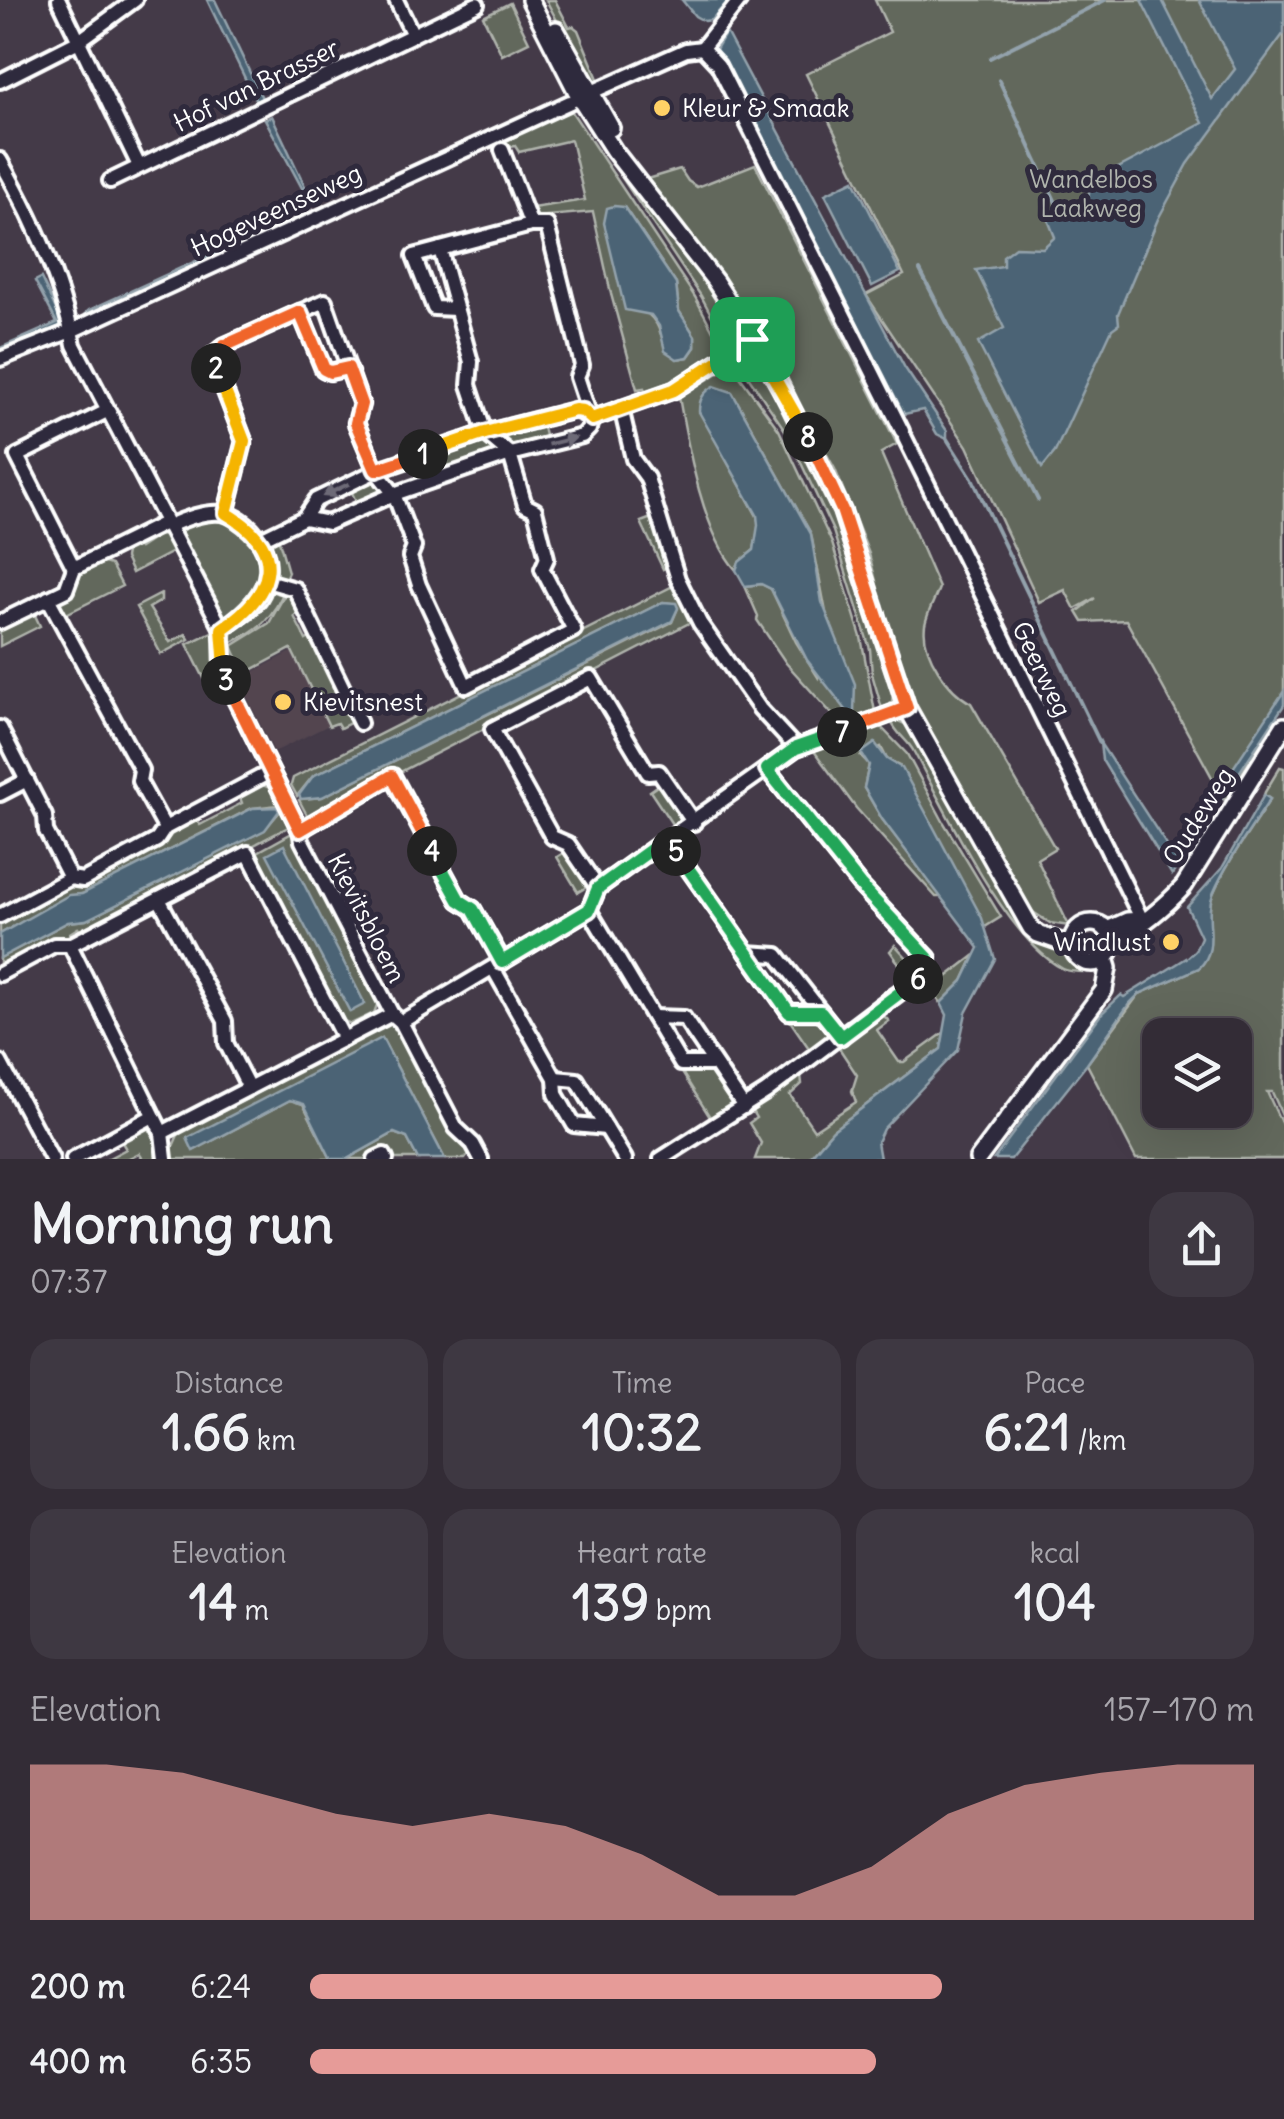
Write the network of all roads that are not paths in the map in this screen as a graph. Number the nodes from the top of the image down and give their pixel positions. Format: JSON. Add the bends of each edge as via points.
{"nodes":[{"id":1,"x":59,"y":0,"type":"edge"},
{"id":2,"x":136,"y":0,"type":"edge"},
{"id":3,"x":396,"y":0,"type":"edge"},
{"id":4,"x":530,"y":0,"type":"edge"},
{"id":5,"x":541,"y":0,"type":"edge"},
{"id":6,"x":740,"y":0,"type":"edge"},
{"id":7,"x":477,"y":4,"type":"dead end"},
{"id":8,"x":413,"y":34,"type":"junction"},
{"id":9,"x":79,"y":40,"type":"junction"},
{"id":10,"x":702,"y":48,"type":"junction"},
{"id":11,"x":0,"y":81,"type":"edge"},
{"id":12,"x":580,"y":98,"type":"junction"},
{"id":13,"x":502,"y":150,"type":"dead end"},
{"id":14,"x":0,"y":160,"type":"edge"},
{"id":15,"x":140,"y":166,"type":"junction"},
{"id":16,"x":110,"y":182,"type":"dead end"},
{"id":17,"x":531,"y":225,"type":"junction"},
{"id":18,"x":440,"y":249,"type":"junction"},
{"id":19,"x":456,"y":309,"type":"junction"},
{"id":20,"x":300,"y":312,"type":"junction"},
{"id":21,"x":71,"y":330,"type":"junction"},
{"id":22,"x":752,"y":339,"type":"junction"},
{"id":23,"x":0,"y":359,"type":"edge"},
{"id":24,"x":348,"y":368,"type":"junction"},
{"id":25,"x":621,"y":408,"type":"junction"},
{"id":26,"x":107,"y":411,"type":"junction"},
{"id":27,"x":592,"y":419,"type":"junction"},
{"id":28,"x":485,"y":433,"type":"junction"},
{"id":29,"x":510,"y":454,"type":"junction"},
{"id":30,"x":376,"y":470,"type":"junction"},
{"id":31,"x":394,"y":494,"type":"junction"},
{"id":32,"x":226,"y":513,"type":"junction"},
{"id":33,"x":304,"y":518,"type":"junction"},
{"id":34,"x":167,"y":525,"type":"junction"},
{"id":35,"x":261,"y":539,"type":"junction"},
{"id":36,"x":74,"y":568,"type":"junction"},
{"id":37,"x":267,"y":581,"type":"junction"},
{"id":38,"x":48,"y":598,"type":"junction"},
{"id":39,"x":0,"y":622,"type":"edge"},
{"id":40,"x":222,"y":629,"type":"junction"},
{"id":41,"x":907,"y":708,"type":"junction"},
{"id":42,"x":360,"y":723,"type":"dead end"},
{"id":43,"x":1284,"y":726,"type":"edge"},
{"id":44,"x":0,"y":728,"type":"edge"},
{"id":45,"x":796,"y":748,"type":"junction"},
{"id":46,"x":5,"y":749,"type":"edge"},
{"id":47,"x":767,"y":769,"type":"junction"},
{"id":48,"x":270,"y":772,"type":"junction"},
{"id":49,"x":28,"y":780,"type":"junction"},
{"id":50,"x":0,"y":794,"type":"edge"},
{"id":51,"x":694,"y":822,"type":"junction"},
{"id":52,"x":165,"y":828,"type":"junction"},
{"id":53,"x":300,"y":830,"type":"junction"},
{"id":54,"x":667,"y":838,"type":"junction"},
{"id":55,"x":70,"y":878,"type":"junction"},
{"id":56,"x":598,"y":888,"type":"junction"},
{"id":57,"x":159,"y":899,"type":"junction"},
{"id":58,"x":589,"y":910,"type":"junction"},
{"id":59,"x":0,"y":916,"type":"edge"},
{"id":60,"x":1142,"y":920,"type":"junction"},
{"id":61,"x":1072,"y":940,"type":"junction"},
{"id":62,"x":70,"y":945,"type":"junction"},
{"id":63,"x":1104,"y":948,"type":"junction"},
{"id":64,"x":747,"y":953,"type":"junction"},
{"id":65,"x":498,"y":965,"type":"junction"},
{"id":66,"x":0,"y":974,"type":"edge"},
{"id":67,"x":821,"y":1012,"type":"junction"},
{"id":68,"x":652,"y":1017,"type":"junction"},
{"id":69,"x":396,"y":1018,"type":"junction"},
{"id":70,"x":841,"y":1037,"type":"junction"},
{"id":71,"x":344,"y":1039,"type":"junction"},
{"id":72,"x":0,"y":1062,"type":"edge"},
{"id":73,"x":714,"y":1064,"type":"junction"},
{"id":74,"x":555,"y":1078,"type":"junction"},
{"id":75,"x":250,"y":1088,"type":"junction"},
{"id":76,"x":744,"y":1108,"type":"junction"},
{"id":77,"x":153,"y":1116,"type":"junction"},
{"id":78,"x":606,"y":1128,"type":"junction"},
{"id":79,"x":162,"y":1133,"type":"junction"},
{"id":80,"x":52,"y":1159,"type":"edge"},
{"id":81,"x":73,"y":1159,"type":"edge"},
{"id":82,"x":165,"y":1159,"type":"edge"},
{"id":83,"x":481,"y":1159,"type":"edge"},
{"id":84,"x":625,"y":1159,"type":"edge"},
{"id":85,"x":661,"y":1159,"type":"edge"},
{"id":86,"x":978,"y":1159,"type":"edge"}],
"edges":[{"from":1,"to":9,"type":"street"},
{"from":2,"to":9,"type":"street"},
{"from":3,"to":8,"type":"street"},
{"from":4,"to":12,"type":"main road"},
{"from":5,"to":12,"type":"main road"},
{"from":6,"to":10,"type":"street"},
{"from":7,"to":8,"type":"street","name":"Hof van Brasser"},
{"from":8,"to":15,"type":"street","name":"Hof van Brasser"},
{"from":9,"to":11,"type":"street"},
{"from":9,"to":15,"type":"street"},
{"from":10,"to":12,"type":"street","name":"Hogeveenseweg"},
{"from":10,"to":60,"type":"street","name":"Geerweg","via":[[718,65]]},
{"from":12,"to":21,"type":"street","name":"Hogeveenseweg"},
{"from":12,"to":22,"type":"main road","via":[[623,149]]},
{"from":13,"to":17,"type":"street"},
{"from":14,"to":21,"type":"street","name":"Kievitsbloem"},
{"from":15,"to":16,"type":"street","name":"Hof van Brasser"},
{"from":17,"to":18,"type":"street"},
{"from":17,"to":27,"type":"street","via":[[549,228],[582,365],[577,377]]},
{"from":18,"to":19,"type":"street"},
{"from":18,"to":19,"type":"street","via":[[414,256],[434,308]]},
{"from":19,"to":28,"type":"street"},
{"from":20,"to":24,"type":"street","via":[[324,369]]},
{"from":20,"to":24,"type":"street","via":[[325,301]]},
{"from":20,"to":32,"type":"street","via":[[212,356],[244,441]]},
{"from":21,"to":23,"type":"street","name":"Hogeveenseweg"},
{"from":21,"to":26,"type":"street","name":"Kievitsbloem"},
{"from":22,"to":25,"type":"street","via":[[674,390]]},
{"from":22,"to":41,"type":"main road","via":[[842,510]]},
{"from":24,"to":30,"type":"street","via":[[361,404],[356,423]]},
{"from":25,"to":27,"type":"street"},
{"from":25,"to":45,"type":"street","via":[[633,459],[700,623]]},
{"from":26,"to":34,"type":"street","name":"Kievitsbloem"},
{"from":26,"to":36,"type":"street","via":[[16,456]]},
{"from":27,"to":28,"type":"street","via":[[575,410]]},
{"from":29,"to":27,"type":"street","one_way":true,"via":[[582,436]]},
{"from":28,"to":29,"type":"street"},
{"from":28,"to":30,"type":"street"},
{"from":29,"to":31,"type":"street"},
{"from":29,"to":31,"type":"street","via":[[525,505],[535,510],[547,558],[542,569],[574,630],[466,686],[418,585],[410,557],[414,546]]},
{"from":30,"to":31,"type":"street"},
{"from":30,"to":33,"type":"street","one_way":true,"via":[[316,500]]},
{"from":31,"to":33,"type":"street","via":[[328,523]]},
{"from":32,"to":34,"type":"street"},
{"from":32,"to":35,"type":"street"},
{"from":33,"to":35,"type":"street"},
{"from":34,"to":36,"type":"street"},
{"from":34,"to":40,"type":"street","name":"Kievitsbloem"},
{"from":35,"to":37,"type":"street"},
{"from":36,"to":38,"type":"street","via":[[66,590]]},
{"from":37,"to":40,"type":"street","via":[[258,600]]},
{"from":37,"to":42,"type":"street","via":[[296,588]]},
{"from":38,"to":39,"type":"street"},
{"from":38,"to":52,"type":"street"},
{"from":40,"to":48,"type":"street","name":"Kievitsbloem","via":[[223,675]]},
{"from":41,"to":45,"type":"street"},
{"from":41,"to":61,"type":"main road","via":[[1023,909]]},
{"from":43,"to":60,"type":"main road","name":"Oudeweg","via":[[1191,877],[1169,903]]},
{"from":44,"to":46,"type":"street"},
{"from":45,"to":47,"type":"street"},
{"from":46,"to":49,"type":"street"},
{"from":47,"to":51,"type":"street"},
{"from":47,"to":70,"type":"street","via":[[928,958],[929,969]]},
{"from":48,"to":52,"type":"street"},
{"from":48,"to":53,"type":"street","name":"Kievitsbloem"},
{"from":49,"to":50,"type":"street"},
{"from":49,"to":55,"type":"street"},
{"from":51,"to":54,"type":"street"},
{"from":51,"to":56,"type":"street","via":[[659,772],[648,773],[591,678],[492,729],[552,837],[568,844]]},
{"from":52,"to":55,"type":"street","via":[[157,840],[84,880]]},
{"from":53,"to":65,"type":"street","via":[[392,776],[459,900],[473,909]]},
{"from":53,"to":69,"type":"street","name":"Kievitsbloem"},
{"from":54,"to":56,"type":"street"},
{"from":54,"to":64,"type":"street"},
{"from":55,"to":59,"type":"street"},
{"from":56,"to":58,"type":"street"},
{"from":57,"to":62,"type":"street"},
{"from":57,"to":71,"type":"street","via":[[248,852]]},
{"from":57,"to":75,"type":"street","via":[[224,1021],[226,1043]]},
{"from":58,"to":65,"type":"street"},
{"from":58,"to":68,"type":"street"},
{"from":60,"to":63,"type":"main road","name":"Oudeweg","via":[[1127,921]]},
{"from":61,"to":63,"type":"main road","via":[[1078,958]]},
{"from":61,"to":63,"type":"main road","name":"Oudeweg","via":[[1089,922],[1099,924]]},
{"from":62,"to":66,"type":"street","via":[[54,945]]},
{"from":62,"to":77,"type":"street"},
{"from":63,"to":86,"type":"main road","via":[[1106,983]]},
{"from":64,"to":67,"type":"street","via":[[777,954]]},
{"from":64,"to":67,"type":"street","via":[[789,1012]]},
{"from":65,"to":69,"type":"street"},
{"from":65,"to":74,"type":"street"},
{"from":67,"to":70,"type":"street"},
{"from":68,"to":73,"type":"street","via":[[684,1018]]},
{"from":68,"to":73,"type":"street","via":[[681,1064]]},
{"from":69,"to":71,"type":"street"},
{"from":69,"to":83,"type":"street","name":"Kievitsbloem","via":[[456,1128]]},
{"from":70,"to":76,"type":"street"},
{"from":71,"to":75,"type":"street"},
{"from":72,"to":80,"type":"street"},
{"from":73,"to":76,"type":"street"},
{"from":74,"to":78,"type":"street","via":[[577,1080]]},
{"from":74,"to":78,"type":"street","via":[[556,1094],[574,1125]]},
{"from":75,"to":79,"type":"street"},
{"from":76,"to":85,"type":"street"},
{"from":77,"to":79,"type":"street"},
{"from":77,"to":81,"type":"street"},
{"from":78,"to":84,"type":"street"},
{"from":79,"to":82,"type":"street"}]}
